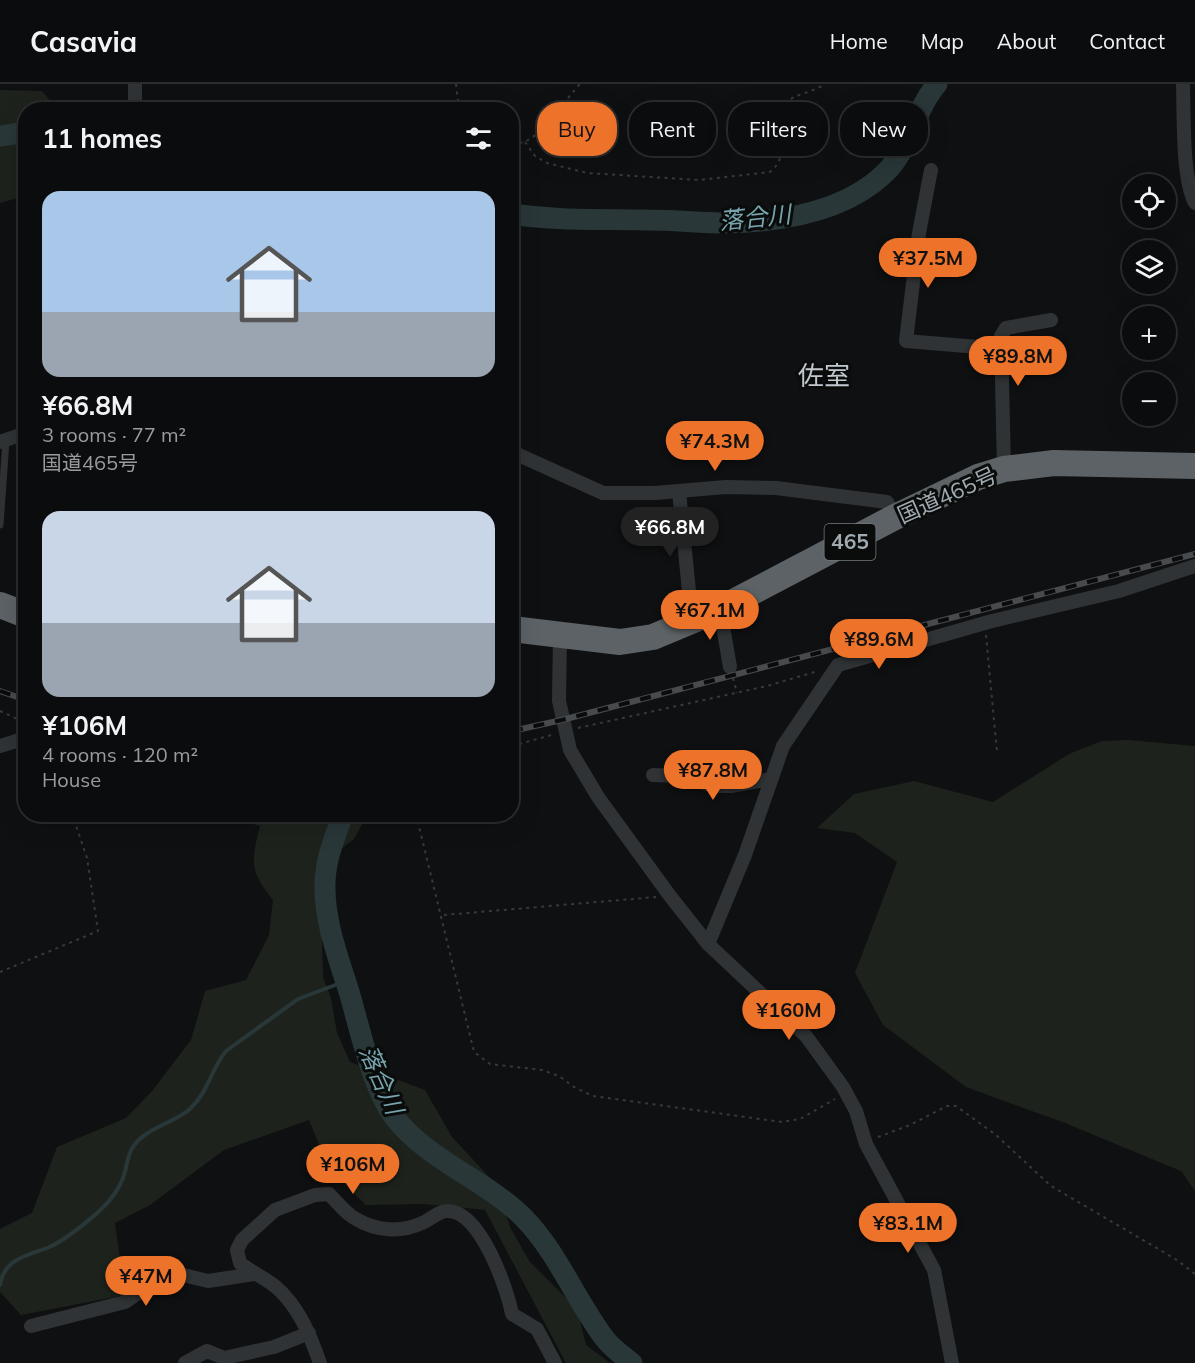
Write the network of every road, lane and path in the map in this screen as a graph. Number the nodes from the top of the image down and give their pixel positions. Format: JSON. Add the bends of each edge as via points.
{"nodes":[{"id":1,"x":135,"y":84,"type":"edge"},
{"id":2,"x":456,"y":84,"type":"edge"},
{"id":3,"x":580,"y":84,"type":"edge"},
{"id":4,"x":824,"y":84,"type":"edge"},
{"id":5,"x":1183,"y":84,"type":"edge"},
{"id":6,"x":135,"y":102,"type":"edge"},
{"id":7,"x":458,"y":102,"type":"edge"},
{"id":8,"x":525,"y":142,"type":"junction"},
{"id":9,"x":519,"y":143,"type":"edge"},
{"id":10,"x":931,"y":170,"type":"dead end"},
{"id":11,"x":1195,"y":203,"type":"edge"},
{"id":12,"x":1051,"y":320,"type":"dead end"},
{"id":13,"x":1002,"y":349,"type":"junction"},
{"id":14,"x":18,"y":436,"type":"edge"},
{"id":15,"x":3,"y":441,"type":"edge"},
{"id":16,"x":519,"y":455,"type":"edge"},
{"id":17,"x":1195,"y":466,"type":"edge"},
{"id":18,"x":1004,"y":469,"type":"junction"},
{"id":19,"x":679,"y":491,"type":"junction"},
{"id":20,"x":895,"y":517,"type":"junction"},
{"id":21,"x":0,"y":525,"type":"edge"},
{"id":22,"x":1195,"y":566,"type":"edge"},
{"id":23,"x":0,"y":605,"type":"edge"},
{"id":24,"x":720,"y":609,"type":"junction"},
{"id":25,"x":18,"y":612,"type":"edge"},
{"id":26,"x":692,"y":621,"type":"junction"},
{"id":27,"x":985,"y":623,"type":"junction"},
{"id":28,"x":519,"y":630,"type":"edge"},
{"id":29,"x":560,"y":634,"type":"junction"},
{"id":30,"x":838,"y":665,"type":"junction"},
{"id":31,"x":730,"y":667,"type":"dead end"},
{"id":32,"x":0,"y":711,"type":"edge"},
{"id":33,"x":18,"y":719,"type":"edge"},
{"id":34,"x":566,"y":731,"type":"junction"},
{"id":35,"x":18,"y":740,"type":"edge"},
{"id":36,"x":519,"y":744,"type":"edge"},
{"id":37,"x":0,"y":746,"type":"edge"},
{"id":38,"x":997,"y":752,"type":"dead end"},
{"id":39,"x":653,"y":775,"type":"dead end"},
{"id":40,"x":771,"y":779,"type":"junction"},
{"id":41,"x":75,"y":822,"type":"edge"},
{"id":42,"x":418,"y":822,"type":"edge"},
{"id":43,"x":669,"y":896,"type":"junction"},
{"id":44,"x":444,"y":915,"type":"dead end"},
{"id":45,"x":708,"y":944,"type":"junction"},
{"id":46,"x":0,"y":972,"type":"edge"},
{"id":47,"x":846,"y":1093,"type":"junction"},
{"id":48,"x":866,"y":1144,"type":"junction"},
{"id":49,"x":254,"y":1274,"type":"junction"},
{"id":50,"x":1195,"y":1274,"type":"edge"},
{"id":51,"x":31,"y":1326,"type":"dead end"},
{"id":52,"x":309,"y":1333,"type":"junction"},
{"id":53,"x":185,"y":1363,"type":"edge"},
{"id":54,"x":320,"y":1363,"type":"edge"},
{"id":55,"x":555,"y":1363,"type":"edge"},
{"id":56,"x":952,"y":1363,"type":"edge"}],
"edges":[{"from":1,"to":6,"type":"street"},
{"from":2,"to":7,"type":"path"},
{"from":3,"to":8,"type":"path","via":[[537,134]]},
{"from":4,"to":8,"type":"path","via":[[783,106],[777,123],[782,159],[770,172],[699,180],[587,173],[547,163],[535,156]]},
{"from":5,"to":11,"type":"street","via":[[1186,162]]},
{"from":8,"to":9,"type":"path"},
{"from":10,"to":13,"type":"street","via":[[906,341]]},
{"from":12,"to":13,"type":"street","via":[[1006,328],[1001,336]]},
{"from":13,"to":18,"type":"street"},
{"from":14,"to":15,"type":"street"},
{"from":15,"to":21,"type":"lane"},
{"from":16,"to":19,"type":"street","via":[[603,494]]},
{"from":17,"to":18,"type":"highway","name":"国道465号","number":"465","via":[[1054,463]]},
{"from":18,"to":20,"type":"highway","name":"国道465号","number":"465","via":[[978,477]]},
{"from":19,"to":20,"type":"street","via":[[776,488],[887,502]]},
{"from":19,"to":26,"type":"street"},
{"from":20,"to":24,"type":"highway","name":"国道465号","number":"465"},
{"from":22,"to":27,"type":"street","via":[[1119,591]]},
{"from":23,"to":25,"type":"highway"},
{"from":24,"to":26,"type":"highway","name":"国道465号","number":"465"},
{"from":24,"to":31,"type":"street"},
{"from":26,"to":29,"type":"highway","name":"国道465号","number":"465","via":[[653,637],[620,642]]},
{"from":27,"to":30,"type":"street"},
{"from":27,"to":38,"type":"path"},
{"from":28,"to":29,"type":"highway","name":"国道465号","number":"465"},
{"from":29,"to":34,"type":"street","via":[[559,701]]},
{"from":30,"to":34,"type":"path","via":[[767,686]]},
{"from":30,"to":40,"type":"street","via":[[783,746]]},
{"from":32,"to":33,"type":"path"},
{"from":34,"to":36,"type":"path"},
{"from":34,"to":43,"type":"street","via":[[570,750],[598,797]]},
{"from":35,"to":37,"type":"street"},
{"from":39,"to":40,"type":"street","via":[[678,776],[715,786]]},
{"from":40,"to":45,"type":"street","via":[[746,855]]},
{"from":41,"to":46,"type":"path","via":[[87,858],[98,930]]},
{"from":42,"to":47,"type":"path","via":[[474,1052],[490,1064],[542,1070],[593,1096],[782,1122],[800,1119]]},
{"from":43,"to":44,"type":"path"},
{"from":43,"to":45,"type":"street"},
{"from":45,"to":47,"type":"street","via":[[806,1036]]},
{"from":47,"to":48,"type":"street"},
{"from":48,"to":50,"type":"path","via":[[947,1106],[956,1106],[996,1135],[1051,1186]]},
{"from":48,"to":56,"type":"street","via":[[934,1270]]},
{"from":49,"to":51,"type":"street","via":[[208,1281],[179,1274],[162,1277],[125,1302]]},
{"from":49,"to":52,"type":"street","via":[[275,1286],[297,1310]]},
{"from":49,"to":55,"type":"street","via":[[240,1263],[237,1250],[242,1240],[275,1210],[315,1195],[329,1194],[355,1219],[387,1230],[406,1229],[444,1211],[458,1212],[478,1232],[493,1258],[512,1314],[537,1329]]},
{"from":52,"to":53,"type":"street","via":[[274,1347],[224,1358],[207,1351]]},
{"from":52,"to":54,"type":"street"}]}
